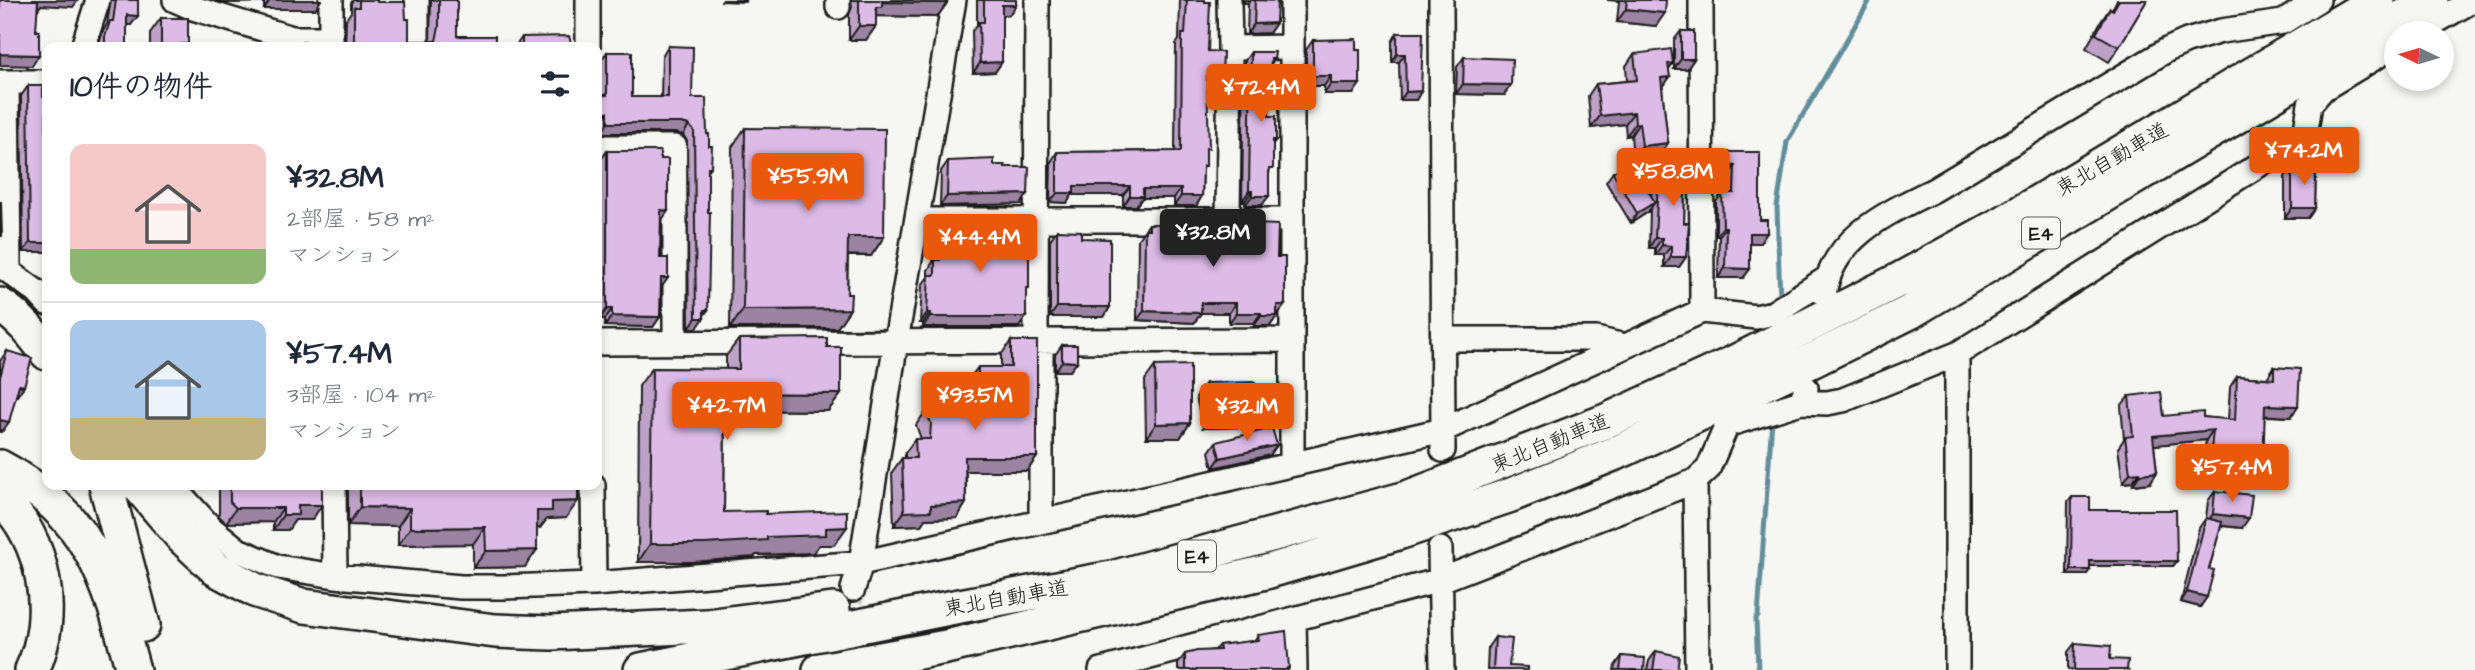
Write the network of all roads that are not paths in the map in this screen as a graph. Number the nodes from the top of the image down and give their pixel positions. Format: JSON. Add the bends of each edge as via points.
{"nodes":[{"id":1,"x":98,"y":0,"type":"edge"},
{"id":2,"x":174,"y":0,"type":"edge"},
{"id":3,"x":331,"y":0,"type":"edge"},
{"id":4,"x":417,"y":0,"type":"edge"},
{"id":5,"x":588,"y":0,"type":"edge"},
{"id":6,"x":954,"y":0,"type":"edge"},
{"id":7,"x":1037,"y":0,"type":"edge"},
{"id":8,"x":1229,"y":0,"type":"edge"},
{"id":9,"x":1292,"y":0,"type":"edge"},
{"id":10,"x":1441,"y":0,"type":"edge"},
{"id":11,"x":1702,"y":0,"type":"edge"},
{"id":12,"x":2318,"y":0,"type":"edge"},
{"id":13,"x":2377,"y":0,"type":"edge"},
{"id":14,"x":2431,"y":0,"type":"edge"},
{"id":15,"x":2470,"y":3,"type":"edge"},
{"id":16,"x":2438,"y":21,"type":"edge"},
{"id":17,"x":417,"y":39,"type":"edge"},
{"id":18,"x":85,"y":42,"type":"edge"},
{"id":19,"x":323,"y":42,"type":"edge"},
{"id":20,"x":331,"y":42,"type":"edge"},
{"id":21,"x":588,"y":42,"type":"edge"},
{"id":22,"x":1292,"y":47,"type":"junction"},
{"id":23,"x":1230,"y":48,"type":"junction"},
{"id":24,"x":2384,"y":53,"type":"edge"},
{"id":25,"x":2271,"y":80,"type":"junction"},
{"id":26,"x":4,"y":82,"type":"edge"},
{"id":27,"x":42,"y":82,"type":"edge"},
{"id":28,"x":602,"y":147,"type":"edge"},
{"id":29,"x":1228,"y":218,"type":"junction"},
{"id":30,"x":1036,"y":219,"type":"junction"},
{"id":31,"x":917,"y":220,"type":"junction"},
{"id":32,"x":1292,"y":220,"type":"junction"},
{"id":33,"x":5,"y":268,"type":"edge"},
{"id":34,"x":42,"y":298,"type":"edge"},
{"id":35,"x":1819,"y":301,"type":"junction"},
{"id":36,"x":0,"y":305,"type":"edge"},
{"id":37,"x":1702,"y":311,"type":"junction"},
{"id":38,"x":1443,"y":339,"type":"junction"},
{"id":39,"x":1292,"y":340,"type":"junction"},
{"id":40,"x":896,"y":341,"type":"junction"},
{"id":41,"x":1038,"y":341,"type":"junction"},
{"id":42,"x":674,"y":342,"type":"junction"},
{"id":43,"x":602,"y":343,"type":"edge"},
{"id":44,"x":42,"y":346,"type":"edge"},
{"id":45,"x":1624,"y":346,"type":"junction"},
{"id":46,"x":1957,"y":354,"type":"junction"},
{"id":47,"x":1802,"y":386,"type":"junction"},
{"id":48,"x":1443,"y":440,"type":"junction"},
{"id":49,"x":1292,"y":464,"type":"junction"},
{"id":50,"x":0,"y":467,"type":"edge"},
{"id":51,"x":1695,"y":481,"type":"junction"},
{"id":52,"x":107,"y":490,"type":"edge"},
{"id":53,"x":142,"y":490,"type":"edge"},
{"id":54,"x":177,"y":490,"type":"edge"},
{"id":55,"x":334,"y":490,"type":"edge"},
{"id":56,"x":593,"y":490,"type":"edge"},
{"id":57,"x":0,"y":498,"type":"edge"},
{"id":58,"x":1041,"y":521,"type":"junction"},
{"id":59,"x":1266,"y":538,"type":"junction"},
{"id":60,"x":1440,"y":549,"type":"dead end"},
{"id":61,"x":861,"y":562,"type":"junction"},
{"id":62,"x":1266,"y":572,"type":"junction"},
{"id":63,"x":335,"y":576,"type":"junction"},
{"id":64,"x":1441,"y":580,"type":"junction"},
{"id":65,"x":594,"y":584,"type":"junction"},
{"id":66,"x":853,"y":589,"type":"tunnel mouth"},
{"id":67,"x":1294,"y":620,"type":"junction"},
{"id":68,"x":32,"y":670,"type":"edge"},
{"id":69,"x":133,"y":670,"type":"edge"},
{"id":70,"x":154,"y":670,"type":"edge"},
{"id":71,"x":640,"y":670,"type":"edge"},
{"id":72,"x":820,"y":670,"type":"edge"},
{"id":73,"x":912,"y":670,"type":"edge"},
{"id":74,"x":1101,"y":670,"type":"edge"},
{"id":75,"x":1295,"y":670,"type":"edge"},
{"id":76,"x":1442,"y":670,"type":"edge"},
{"id":77,"x":1697,"y":670,"type":"edge"},
{"id":78,"x":1957,"y":670,"type":"edge"}],
"edges":[{"from":1,"to":18,"type":"street"},
{"from":2,"to":19,"type":"street","via":[[292,38]]},
{"from":3,"to":20,"type":"street"},
{"from":4,"to":17,"type":"street"},
{"from":5,"to":21,"type":"street"},
{"from":6,"to":31,"type":"street"},
{"from":7,"to":30,"type":"street"},
{"from":8,"to":23,"type":"street"},
{"from":9,"to":22,"type":"street"},
{"from":10,"to":38,"type":"street"},
{"from":11,"to":37,"type":"street"},
{"from":12,"to":35,"type":"street","via":[[2283,22],[2221,31],[2167,50],[1894,210],[1854,237],[1838,255]]},
{"from":13,"to":25,"type":"highway","name":"東北自動車道","number":"E4"},
{"from":14,"to":25,"type":"highway","name":"東北自動車道","number":"E4"},
{"from":15,"to":16,"type":"street"},
{"from":22,"to":23,"type":"street"},
{"from":22,"to":32,"type":"street"},
{"from":23,"to":29,"type":"street"},
{"from":24,"to":46,"type":"street","via":[[2323,89],[2310,104],[2305,136]]},
{"from":25,"to":35,"type":"highway","name":"東北自動車道","number":"E4","via":[[1899,280]]},
{"from":25,"to":47,"type":"highway","name":"東北自動車道","number":"E4"},
{"from":26,"to":27,"type":"street"},
{"from":26,"to":33,"type":"street"},
{"from":28,"to":42,"type":"street","via":[[675,147]]},
{"from":29,"to":30,"type":"street"},
{"from":29,"to":32,"type":"street"},
{"from":30,"to":31,"type":"street"},
{"from":30,"to":41,"type":"street"},
{"from":31,"to":40,"type":"street"},
{"from":32,"to":39,"type":"street"},
{"from":33,"to":34,"type":"street"},
{"from":35,"to":37,"type":"street","via":[[1756,317]]},
{"from":35,"to":59,"type":"highway","name":"東北自動車道","number":"E4","via":[[1731,364],[1606,421],[1407,498]]},
{"from":36,"to":44,"type":"highway","via":[[31,330]]},
{"from":37,"to":45,"type":"street"},
{"from":38,"to":45,"type":"street","via":[[1596,339]]},
{"from":38,"to":48,"type":"street"},
{"from":39,"to":41,"type":"street"},
{"from":39,"to":49,"type":"street"},
{"from":40,"to":41,"type":"street"},
{"from":40,"to":42,"type":"street"},
{"from":40,"to":61,"type":"street"},
{"from":41,"to":58,"type":"street"},
{"from":42,"to":43,"type":"street"},
{"from":45,"to":48,"type":"street"},
{"from":46,"to":47,"type":"street","via":[[1843,400],[1827,402]]},
{"from":46,"to":78,"type":"street"},
{"from":47,"to":51,"type":"street","via":[[1727,425],[1708,469]]},
{"from":47,"to":62,"type":"highway","name":"東北自動車道","number":"E4","via":[[1722,402],[1623,450],[1511,495]]},
{"from":48,"to":49,"type":"street"},
{"from":49,"to":58,"type":"street"},
{"from":50,"to":69,"type":"highway","via":[[34,488],[85,539],[114,600]]},
{"from":51,"to":64,"type":"street"},
{"from":51,"to":77,"type":"street"},
{"from":52,"to":70,"type":"highway"},
{"from":53,"to":59,"type":"highway","via":[[216,569],[257,591],[304,606],[495,631],[601,632],[765,621]]},
{"from":54,"to":63,"type":"street","via":[[238,550],[278,567]]},
{"from":55,"to":63,"type":"street"},
{"from":56,"to":65,"type":"street"},
{"from":57,"to":68,"type":"highway","via":[[28,536],[41,570],[43,628]]},
{"from":58,"to":61,"type":"street"},
{"from":59,"to":71,"type":"highway","name":"東北自動車道","number":"E4","via":[[1112,578]]},
{"from":60,"to":64,"type":"street"},
{"from":61,"to":65,"type":"street"},
{"from":61,"to":66,"type":"street"},
{"from":62,"to":72,"type":"highway","name":"東北自動車道","number":"E4","via":[[959,644]]},
{"from":62,"to":73,"type":"highway","via":[[1113,627]]},
{"from":63,"to":65,"type":"street","via":[[461,587]]},
{"from":64,"to":67,"type":"street"},
{"from":64,"to":76,"type":"street"},
{"from":67,"to":74,"type":"street"},
{"from":67,"to":75,"type":"street"}]}
